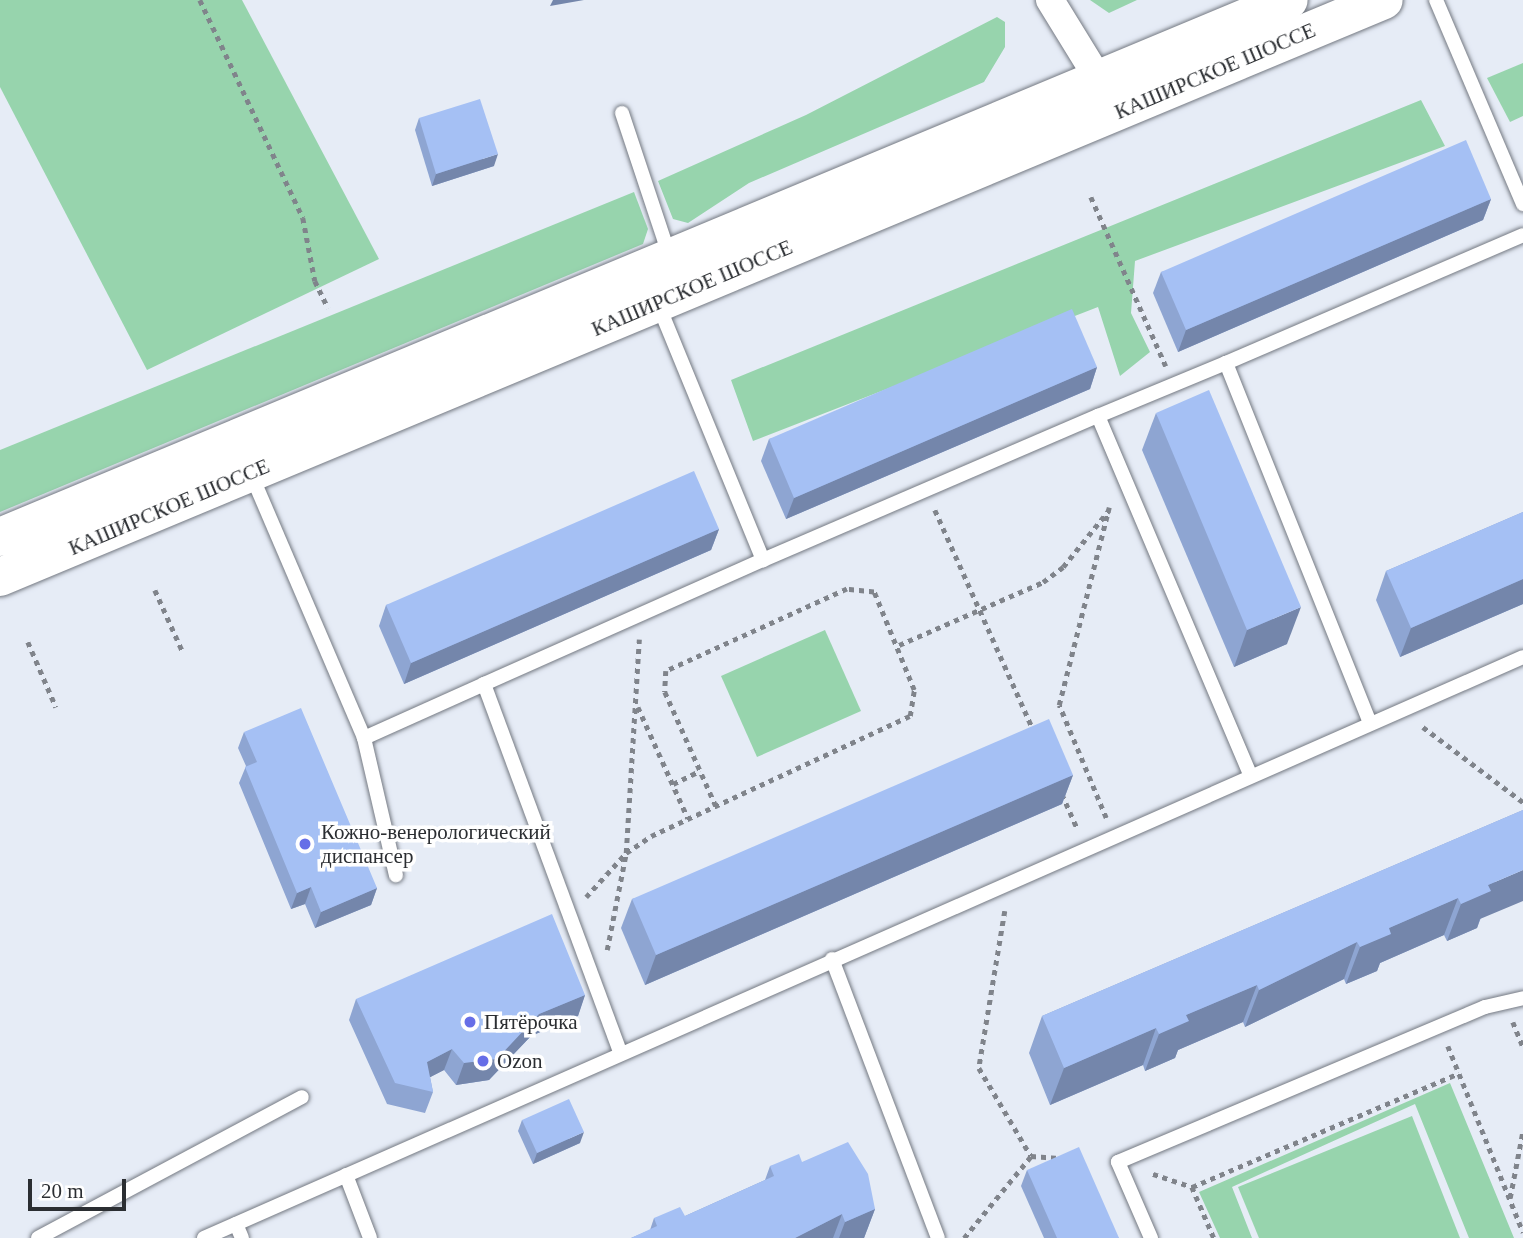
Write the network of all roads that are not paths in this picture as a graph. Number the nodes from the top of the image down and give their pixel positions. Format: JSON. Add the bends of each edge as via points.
{"nodes":[{"id":1,"x":1050,"y":0,"type":"edge"},
{"id":2,"x":1290,"y":0,"type":"edge"},
{"id":3,"x":1384,"y":0,"type":"edge"},
{"id":4,"x":1436,"y":0,"type":"edge"},
{"id":5,"x":1109,"y":96,"type":"junction"},
{"id":6,"x":622,"y":113,"type":"dead end"},
{"id":7,"x":1523,"y":204,"type":"edge"},
{"id":8,"x":1523,"y":236,"type":"edge"},
{"id":9,"x":671,"y":258,"type":"junction"},
{"id":10,"x":658,"y":302,"type":"junction"},
{"id":11,"x":1226,"y":363,"type":"junction"},
{"id":12,"x":1098,"y":416,"type":"junction"},
{"id":13,"x":251,"y":473,"type":"junction"},
{"id":14,"x":0,"y":537,"type":"edge"},
{"id":15,"x":763,"y":560,"type":"junction"},
{"id":16,"x":0,"y":577,"type":"edge"},
{"id":17,"x":1523,"y":657,"type":"edge"},
{"id":18,"x":484,"y":684,"type":"junction"},
{"id":19,"x":1370,"y":723,"type":"junction"},
{"id":20,"x":364,"y":738,"type":"junction"},
{"id":21,"x":1251,"y":776,"type":"junction"},
{"id":22,"x":396,"y":875,"type":"dead end"},
{"id":23,"x":832,"y":959,"type":"junction"},
{"id":24,"x":1523,"y":998,"type":"edge"},
{"id":25,"x":620,"y":1051,"type":"junction"},
{"id":26,"x":302,"y":1097,"type":"dead end"},
{"id":27,"x":346,"y":1175,"type":"junction"},
{"id":28,"x":236,"y":1224,"type":"junction"},
{"id":29,"x":38,"y":1238,"type":"edge"},
{"id":30,"x":204,"y":1238,"type":"edge"},
{"id":31,"x":242,"y":1238,"type":"edge"},
{"id":32,"x":370,"y":1238,"type":"edge"},
{"id":33,"x":938,"y":1238,"type":"edge"},
{"id":34,"x":1151,"y":1238,"type":"edge"}],
"edges":[{"from":1,"to":5,"type":"street"},
{"from":2,"to":5,"type":"main road","name":"КАШИРСКОЕ ШОССЕ"},
{"from":3,"to":5,"type":"main road","name":"КАШИРСКОЕ ШОССЕ"},
{"from":4,"to":7,"type":"lane"},
{"from":5,"to":9,"type":"main road","name":"КАШИРСКОЕ ШОССЕ"},
{"from":5,"to":10,"type":"main road","name":"КАШИРСКОЕ ШОССЕ"},
{"from":6,"to":9,"type":"lane"},
{"from":8,"to":11,"type":"lane"},
{"from":9,"to":14,"type":"main road","name":"КАШИРСКОЕ ШОССЕ"},
{"from":10,"to":13,"type":"main road","name":"КАШИРСКОЕ ШОССЕ"},
{"from":10,"to":15,"type":"lane"},
{"from":11,"to":12,"type":"lane"},
{"from":11,"to":19,"type":"lane"},
{"from":12,"to":15,"type":"lane"},
{"from":12,"to":21,"type":"lane"},
{"from":13,"to":16,"type":"main road","name":"КАШИРСКОЕ ШОССЕ"},
{"from":13,"to":20,"type":"lane"},
{"from":15,"to":18,"type":"lane"},
{"from":17,"to":19,"type":"lane"},
{"from":18,"to":20,"type":"lane"},
{"from":18,"to":25,"type":"lane"},
{"from":19,"to":21,"type":"lane"},
{"from":20,"to":22,"type":"lane"},
{"from":21,"to":23,"type":"lane"},
{"from":23,"to":25,"type":"lane"},
{"from":23,"to":33,"type":"lane"},
{"from":24,"to":34,"type":"lane","via":[[1440,1026],[1118,1162]]},
{"from":25,"to":27,"type":"lane"},
{"from":26,"to":29,"type":"lane"},
{"from":27,"to":28,"type":"lane"},
{"from":27,"to":32,"type":"lane"},
{"from":28,"to":30,"type":"lane"},
{"from":28,"to":31,"type":"lane"}]}
